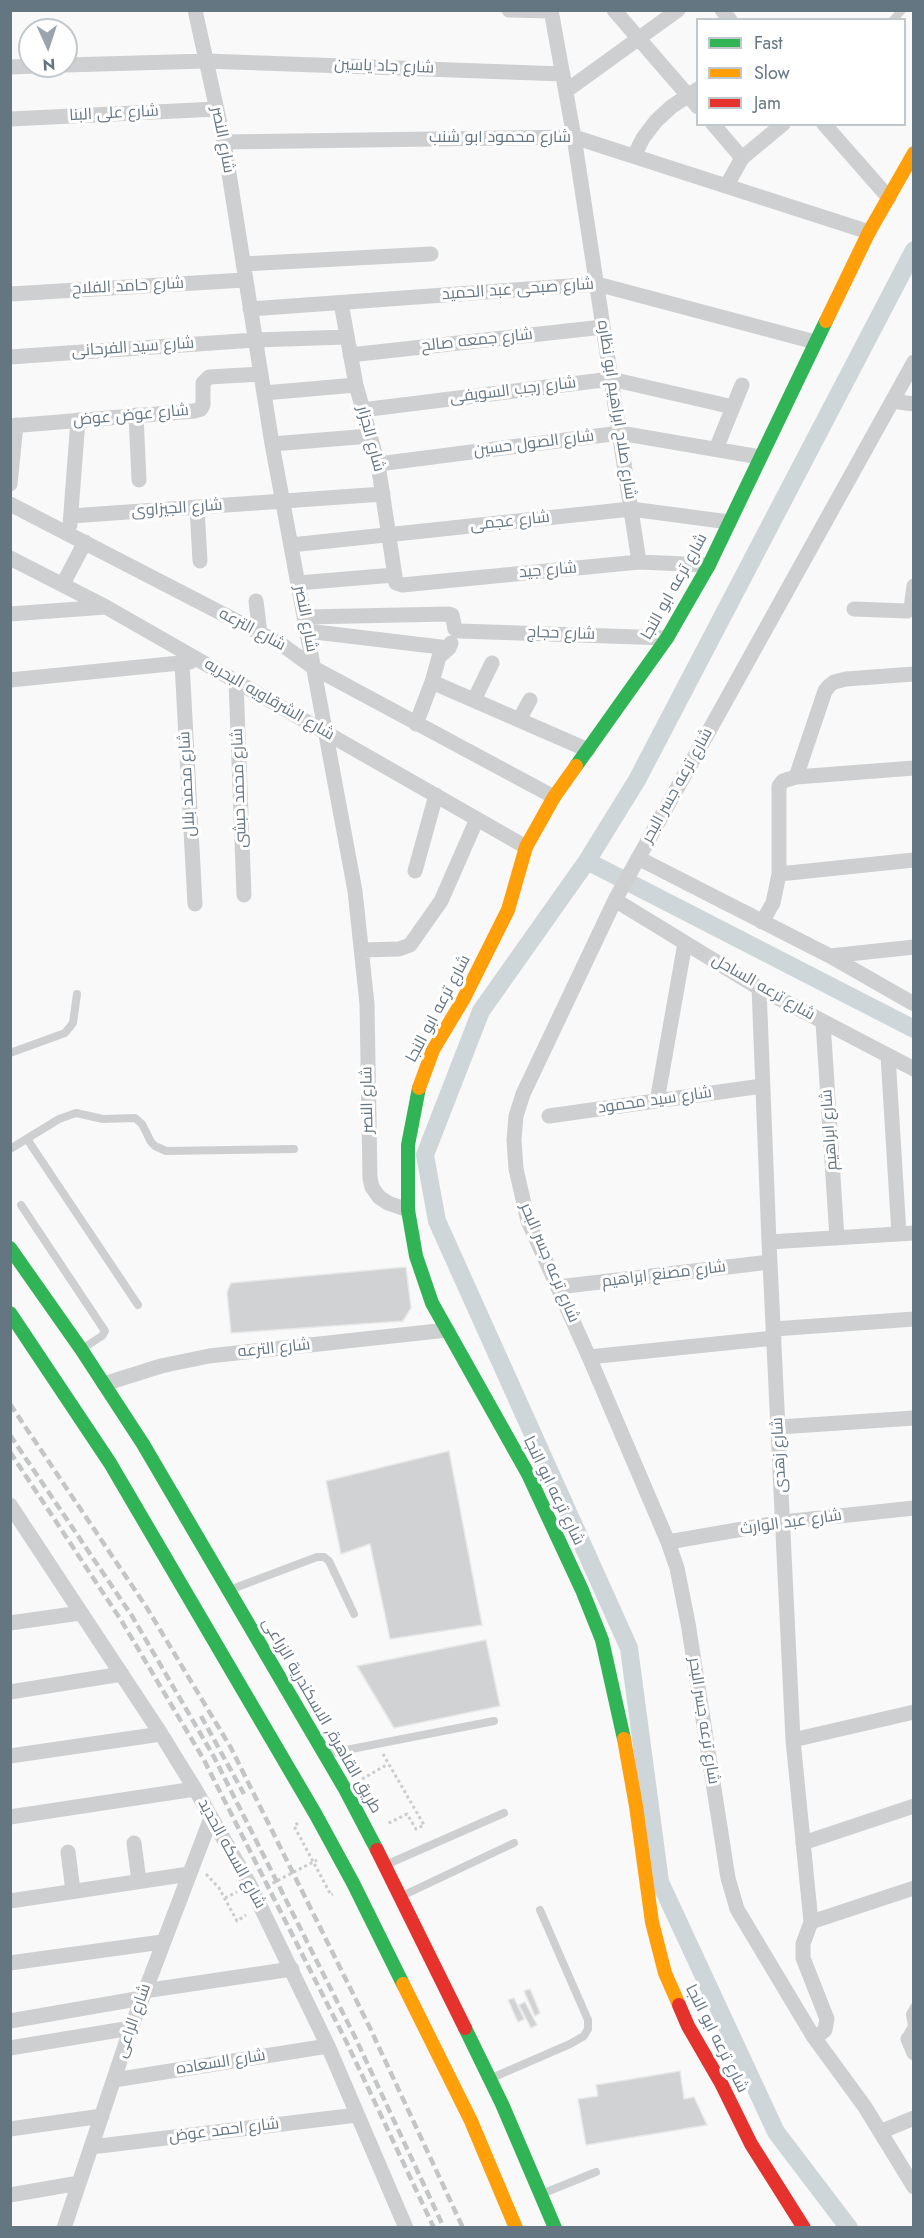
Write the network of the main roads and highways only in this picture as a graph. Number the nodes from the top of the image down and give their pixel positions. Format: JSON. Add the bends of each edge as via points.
{"nodes":[{"id":1,"x":914,"y":153,"type":"edge"},
{"id":2,"x":10,"y":1248,"type":"edge"},
{"id":3,"x":10,"y":1313,"type":"edge"},
{"id":4,"x":516,"y":2228,"type":"edge"},
{"id":5,"x":555,"y":2228,"type":"edge"},
{"id":6,"x":804,"y":2228,"type":"edge"}],
"edges":[{"from":1,"to":6,"type":"main road","name":"شارع ترعه ابو النجا","via":[[869,232],[709,565],[667,638],[554,797],[526,847],[496,937],[433,1050],[421,1081],[408,1145],[408,1210],[416,1256],[432,1303],[528,1474],[602,1640],[636,1806],[652,1922],[666,1973],[688,2026],[752,2144]]},
{"from":2,"to":5,"type":"main road","name":"طريق القاهرة, الاسكندرية الزراعى","via":[[143,1444],[345,1789],[489,2079]]},
{"from":3,"to":4,"type":"main road","via":[[110,1463],[316,1815],[471,2121]]}]}
